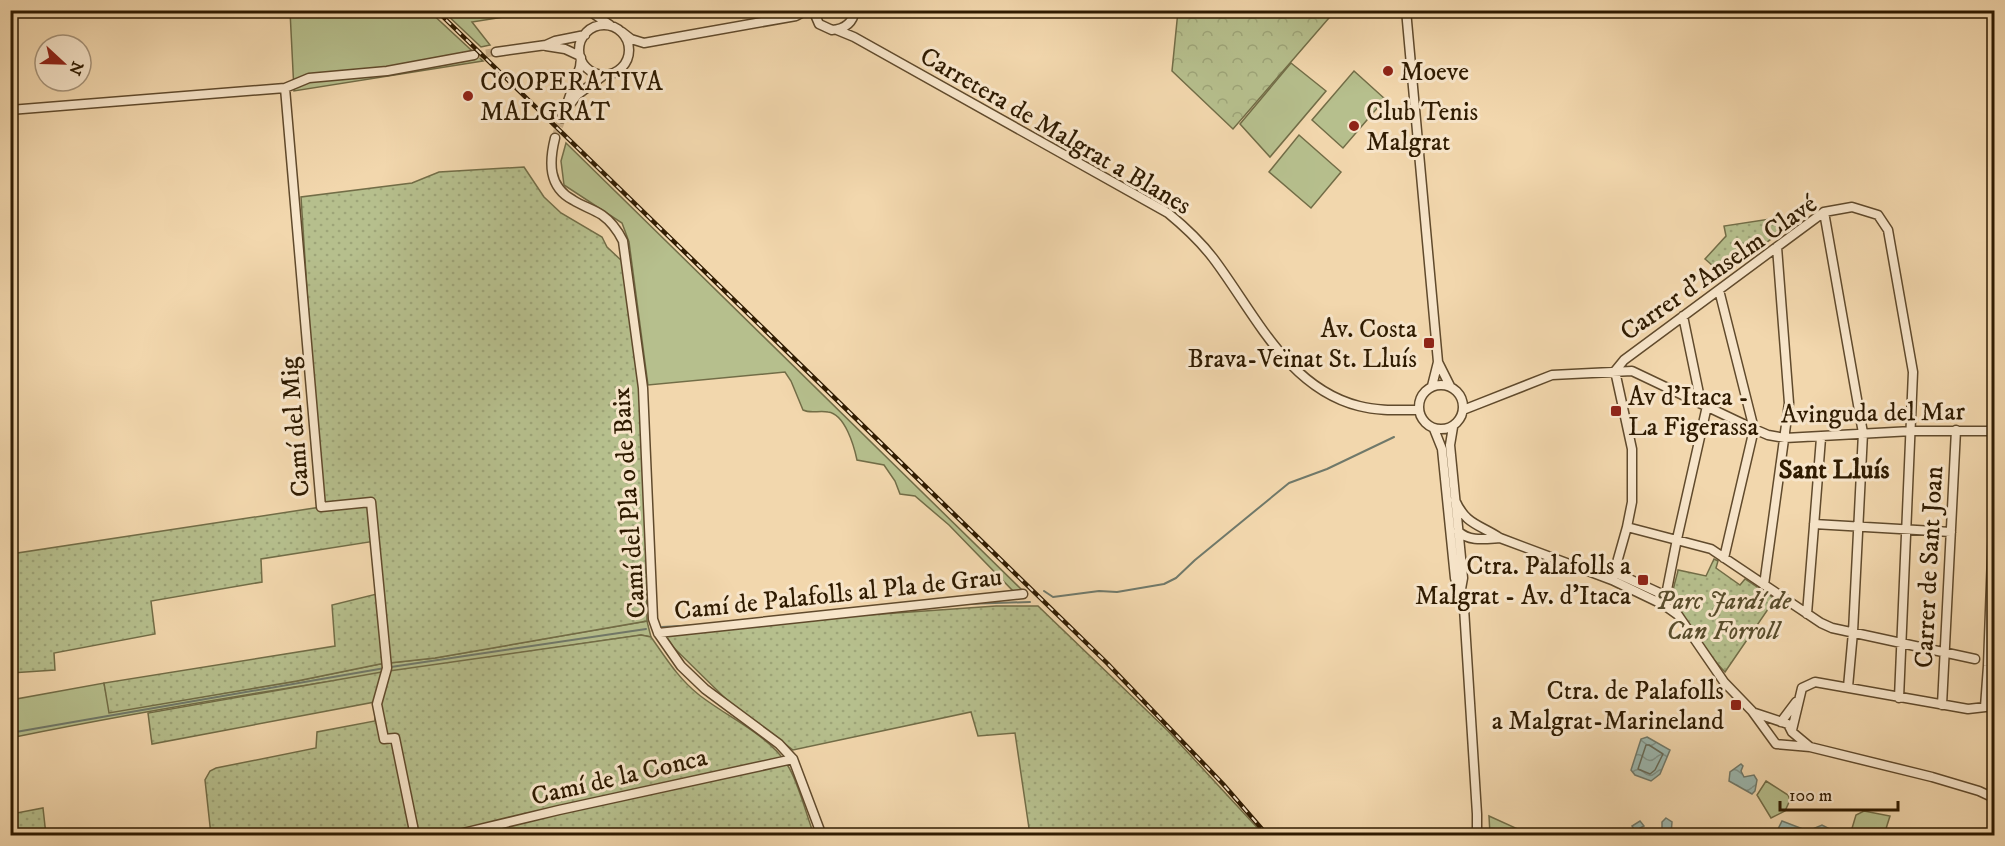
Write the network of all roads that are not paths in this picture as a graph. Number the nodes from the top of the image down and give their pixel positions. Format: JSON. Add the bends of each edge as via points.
{"nodes":[{"id":1,"x":588,"y":10,"type":"edge"},
{"id":2,"x":807,"y":10,"type":"edge"},
{"id":3,"x":1407,"y":10,"type":"edge"},
{"id":4,"x":855,"y":11,"type":"edge"},
{"id":5,"x":814,"y":15,"type":"edge"},
{"id":6,"x":796,"y":16,"type":"junction"},
{"id":7,"x":852,"y":20,"type":"junction"},
{"id":8,"x":613,"y":27,"type":"junction"},
{"id":9,"x":837,"y":30,"type":"junction"},
{"id":10,"x":622,"y":32,"type":"junction"},
{"id":11,"x":587,"y":33,"type":"junction"},
{"id":12,"x":854,"y":37,"type":"junction"},
{"id":13,"x":644,"y":43,"type":"junction"},
{"id":14,"x":546,"y":45,"type":"junction"},
{"id":15,"x":496,"y":52,"type":"tunnel mouth"},
{"id":16,"x":474,"y":55,"type":"tunnel mouth"},
{"id":17,"x":581,"y":57,"type":"junction"},
{"id":18,"x":628,"y":59,"type":"junction"},
{"id":19,"x":604,"y":75,"type":"junction"},
{"id":20,"x":285,"y":88,"type":"junction"},
{"id":21,"x":10,"y":110,"type":"edge"},
{"id":22,"x":555,"y":138,"type":"tunnel mouth"},
{"id":23,"x":1824,"y":212,"type":"junction"},
{"id":24,"x":1777,"y":247,"type":"junction"},
{"id":25,"x":1719,"y":290,"type":"junction"},
{"id":26,"x":1683,"y":316,"type":"junction"},
{"id":27,"x":1438,"y":362,"type":"junction"},
{"id":28,"x":1615,"y":371,"type":"junction"},
{"id":29,"x":1432,"y":386,"type":"junction"},
{"id":30,"x":1450,"y":386,"type":"junction"},
{"id":31,"x":1462,"y":398,"type":"junction"},
{"id":32,"x":1484,"y":401,"type":"junction"},
{"id":33,"x":1704,"y":405,"type":"junction"},
{"id":34,"x":1418,"y":410,"type":"junction"},
{"id":35,"x":1463,"y":410,"type":"junction"},
{"id":36,"x":1453,"y":427,"type":"junction"},
{"id":37,"x":1434,"y":429,"type":"junction"},
{"id":38,"x":1754,"y":429,"type":"junction"},
{"id":39,"x":1956,"y":430,"type":"junction"},
{"id":40,"x":1912,"y":431,"type":"junction"},
{"id":41,"x":1995,"y":431,"type":"edge"},
{"id":42,"x":1863,"y":433,"type":"junction"},
{"id":43,"x":1785,"y":438,"type":"junction"},
{"id":44,"x":1821,"y":438,"type":"junction"},
{"id":45,"x":1447,"y":493,"type":"junction"},
{"id":46,"x":1455,"y":500,"type":"junction"},
{"id":47,"x":1995,"y":500,"type":"edge"},
{"id":48,"x":1471,"y":523,"type":"junction"},
{"id":49,"x":1814,"y":524,"type":"junction"},
{"id":50,"x":1858,"y":526,"type":"junction"},
{"id":51,"x":1627,"y":528,"type":"junction"},
{"id":52,"x":1907,"y":529,"type":"junction"},
{"id":53,"x":1458,"y":532,"type":"junction"},
{"id":54,"x":1951,"y":532,"type":"junction"},
{"id":55,"x":1500,"y":538,"type":"junction"},
{"id":56,"x":1478,"y":539,"type":"junction"},
{"id":57,"x":1677,"y":539,"type":"junction"},
{"id":58,"x":1724,"y":558,"type":"junction"},
{"id":59,"x":1461,"y":560,"type":"junction"},
{"id":60,"x":1455,"y":574,"type":"junction"},
{"id":61,"x":1613,"y":576,"type":"junction"},
{"id":62,"x":1764,"y":585,"type":"junction"},
{"id":63,"x":1461,"y":593,"type":"junction"},
{"id":64,"x":1023,"y":594,"type":"dead end"},
{"id":65,"x":1665,"y":600,"type":"junction"},
{"id":66,"x":1807,"y":614,"type":"junction"},
{"id":67,"x":1853,"y":632,"type":"junction"},
{"id":68,"x":658,"y":633,"type":"junction"},
{"id":69,"x":1902,"y":642,"type":"junction"},
{"id":70,"x":1946,"y":652,"type":"junction"},
{"id":71,"x":1975,"y":659,"type":"dead end"},
{"id":72,"x":1992,"y":662,"type":"edge"},
{"id":73,"x":1848,"y":687,"type":"junction"},
{"id":74,"x":1799,"y":697,"type":"junction"},
{"id":75,"x":1899,"y":698,"type":"junction"},
{"id":76,"x":1942,"y":705,"type":"junction"},
{"id":77,"x":1995,"y":706,"type":"edge"},
{"id":78,"x":1985,"y":707,"type":"junction"},
{"id":79,"x":1752,"y":711,"type":"junction"},
{"id":80,"x":1780,"y":723,"type":"junction"},
{"id":81,"x":1792,"y":731,"type":"junction"},
{"id":82,"x":1770,"y":735,"type":"junction"},
{"id":83,"x":1785,"y":745,"type":"junction"},
{"id":84,"x":1810,"y":747,"type":"junction"},
{"id":85,"x":793,"y":759,"type":"junction"},
{"id":86,"x":1995,"y":798,"type":"edge"},
{"id":87,"x":454,"y":835,"type":"edge"},
{"id":88,"x":415,"y":836,"type":"edge"},
{"id":89,"x":822,"y":836,"type":"edge"},
{"id":90,"x":1477,"y":836,"type":"edge"}],
"edges":[{"from":1,"to":8,"type":"street"},
{"from":1,"to":11,"type":"street"},
{"from":2,"to":6,"type":"street"},
{"from":3,"to":27,"type":"street"},
{"from":4,"to":7,"type":"street"},
{"from":5,"to":6,"type":"street","name":"Carretera de Malgrat a Blanes"},
{"from":5,"to":9,"type":"street","name":"Carretera de Malgrat a Blanes","via":[[825,28]]},
{"from":6,"to":13,"type":"street"},
{"from":7,"to":9,"type":"street"},
{"from":7,"to":12,"type":"street"},
{"from":8,"to":10,"type":"street"},
{"from":8,"to":11,"type":"street","via":[[600,26]]},
{"from":9,"to":12,"type":"street","name":"Carretera de Malgrat a Blanes"},
{"from":10,"to":13,"type":"street"},
{"from":10,"to":18,"type":"street","via":[[629,49]]},
{"from":11,"to":14,"type":"street"},
{"from":11,"to":17,"type":"street","via":[[580,45]]},
{"from":12,"to":34,"type":"street","name":"Carretera de Malgrat a Blanes","via":[[1168,213],[1213,258],[1281,354],[1307,379],[1363,407]]},
{"from":13,"to":18,"type":"street"},
{"from":14,"to":15,"type":"street"},
{"from":14,"to":17,"type":"street"},
{"from":16,"to":20,"type":"street","via":[[387,71],[309,78]]},
{"from":17,"to":19,"type":"street","via":[[589,70]]},
{"from":17,"to":19,"type":"street","via":[[563,115],[578,95]]},
{"from":18,"to":19,"type":"street","via":[[619,70]]},
{"from":20,"to":21,"type":"street"},
{"from":20,"to":88,"type":"street","name":"Camí del Mig","via":[[321,507],[371,502],[387,668],[377,704],[384,739],[395,738]]},
{"from":22,"to":68,"type":"street","name":"Camí del Pla o de Baix","via":[[550,164],[558,187],[572,200],[604,216],[623,241],[643,388],[653,619]]},
{"from":23,"to":24,"type":"street","name":"Carrer d'Anselm Clavé"},
{"from":23,"to":40,"type":"street","name":"Carrer d'Anselm Clavé","via":[[1852,207],[1878,215],[1888,230],[1913,372]]},
{"from":23,"to":42,"type":"street"},
{"from":24,"to":25,"type":"street","name":"Carrer d'Anselm Clavé"},
{"from":24,"to":43,"type":"street","via":[[1789,403]]},
{"from":25,"to":26,"type":"street","name":"Carrer d'Anselm Clavé"},
{"from":25,"to":38,"type":"street"},
{"from":26,"to":28,"type":"street","name":"Carrer d'Anselm Clavé"},
{"from":26,"to":33,"type":"street"},
{"from":27,"to":29,"type":"street"},
{"from":27,"to":30,"type":"street"},
{"from":28,"to":32,"type":"street","name":"Avinguda del Mar","via":[[1552,375]]},
{"from":28,"to":33,"type":"street","name":"Avinguda del Mar","via":[[1632,371]]},
{"from":28,"to":51,"type":"street","via":[[1632,449],[1632,502]]},
{"from":29,"to":30,"type":"street"},
{"from":29,"to":34,"type":"street","via":[[1421,396]]},
{"from":30,"to":31,"type":"street"},
{"from":31,"to":32,"type":"street","name":"Avinguda del Mar"},
{"from":31,"to":35,"type":"street"},
{"from":32,"to":35,"type":"street","name":"Avinguda del Mar"},
{"from":33,"to":38,"type":"street","name":"Avinguda del Mar"},
{"from":33,"to":57,"type":"street"},
{"from":34,"to":37,"type":"street","via":[[1426,425]]},
{"from":35,"to":36,"type":"street"},
{"from":36,"to":37,"type":"street"},
{"from":36,"to":46,"type":"street","via":[[1450,445]]},
{"from":37,"to":45,"type":"street","via":[[1442,449]]},
{"from":38,"to":43,"type":"street","name":"Avinguda del Mar"},
{"from":38,"to":58,"type":"street"},
{"from":39,"to":40,"type":"street","name":"Avinguda del Mar"},
{"from":39,"to":41,"type":"street","name":"Avinguda del Mar"},
{"from":39,"to":54,"type":"street","name":"Carrer de Sant Joan"},
{"from":40,"to":42,"type":"street","name":"Avinguda del Mar"},
{"from":40,"to":52,"type":"street"},
{"from":42,"to":44,"type":"street","name":"Avinguda del Mar"},
{"from":42,"to":50,"type":"street"},
{"from":43,"to":44,"type":"street","name":"Avinguda del Mar"},
{"from":43,"to":62,"type":"street"},
{"from":44,"to":49,"type":"street"},
{"from":45,"to":53,"type":"street"},
{"from":45,"to":60,"type":"street"},
{"from":46,"to":48,"type":"street"},
{"from":46,"to":53,"type":"street"},
{"from":47,"to":72,"type":"street"},
{"from":48,"to":53,"type":"street"},
{"from":48,"to":55,"type":"street"},
{"from":49,"to":50,"type":"street"},
{"from":49,"to":66,"type":"street"},
{"from":50,"to":52,"type":"street"},
{"from":50,"to":67,"type":"street"},
{"from":51,"to":57,"type":"street"},
{"from":51,"to":61,"type":"street"},
{"from":52,"to":54,"type":"street"},
{"from":52,"to":69,"type":"street"},
{"from":53,"to":56,"type":"street"},
{"from":53,"to":59,"type":"street"},
{"from":53,"to":60,"type":"street"},
{"from":54,"to":70,"type":"street","name":"Carrer de Sant Joan"},
{"from":55,"to":56,"type":"street"},
{"from":55,"to":61,"type":"street"},
{"from":56,"to":59,"type":"street","via":[[1464,548]]},
{"from":57,"to":58,"type":"street","via":[[1711,549]]},
{"from":57,"to":65,"type":"street"},
{"from":58,"to":62,"type":"street"},
{"from":59,"to":63,"type":"street"},
{"from":60,"to":63,"type":"street"},
{"from":61,"to":65,"type":"street"},
{"from":62,"to":66,"type":"street"},
{"from":63,"to":90,"type":"street"},
{"from":64,"to":68,"type":"street","name":"Camí de Palafolls al Pla de Grau"},
{"from":65,"to":79,"type":"street","via":[[1724,682]]},
{"from":66,"to":67,"type":"street","via":[[1832,628]]},
{"from":67,"to":69,"type":"street"},
{"from":67,"to":73,"type":"street"},
{"from":68,"to":85,"type":"street","name":"Camí del Pla o de Baix","via":[[681,666],[705,689],[779,744]]},
{"from":69,"to":70,"type":"street"},
{"from":69,"to":75,"type":"street"},
{"from":70,"to":71,"type":"street"},
{"from":70,"to":76,"type":"street","name":"Carrer de Sant Joan"},
{"from":72,"to":78,"type":"street"},
{"from":73,"to":74,"type":"street","via":[[1815,682],[1802,688]]},
{"from":73,"to":75,"type":"street"},
{"from":74,"to":80,"type":"street"},
{"from":74,"to":81,"type":"street"},
{"from":75,"to":76,"type":"street"},
{"from":76,"to":78,"type":"street"},
{"from":77,"to":78,"type":"street"},
{"from":79,"to":80,"type":"street"},
{"from":79,"to":82,"type":"street"},
{"from":80,"to":81,"type":"street","via":[[1788,724]]},
{"from":80,"to":82,"type":"street","via":[[1772,727]]},
{"from":81,"to":83,"type":"street"},
{"from":81,"to":84,"type":"street"},
{"from":82,"to":83,"type":"street","via":[[1776,744]]},
{"from":83,"to":84,"type":"street"},
{"from":84,"to":86,"type":"street","via":[[1932,777]]},
{"from":85,"to":87,"type":"street","name":"Camí de la Conca"},
{"from":85,"to":89,"type":"street","name":"Camí del Pla o de Baix"}]}
